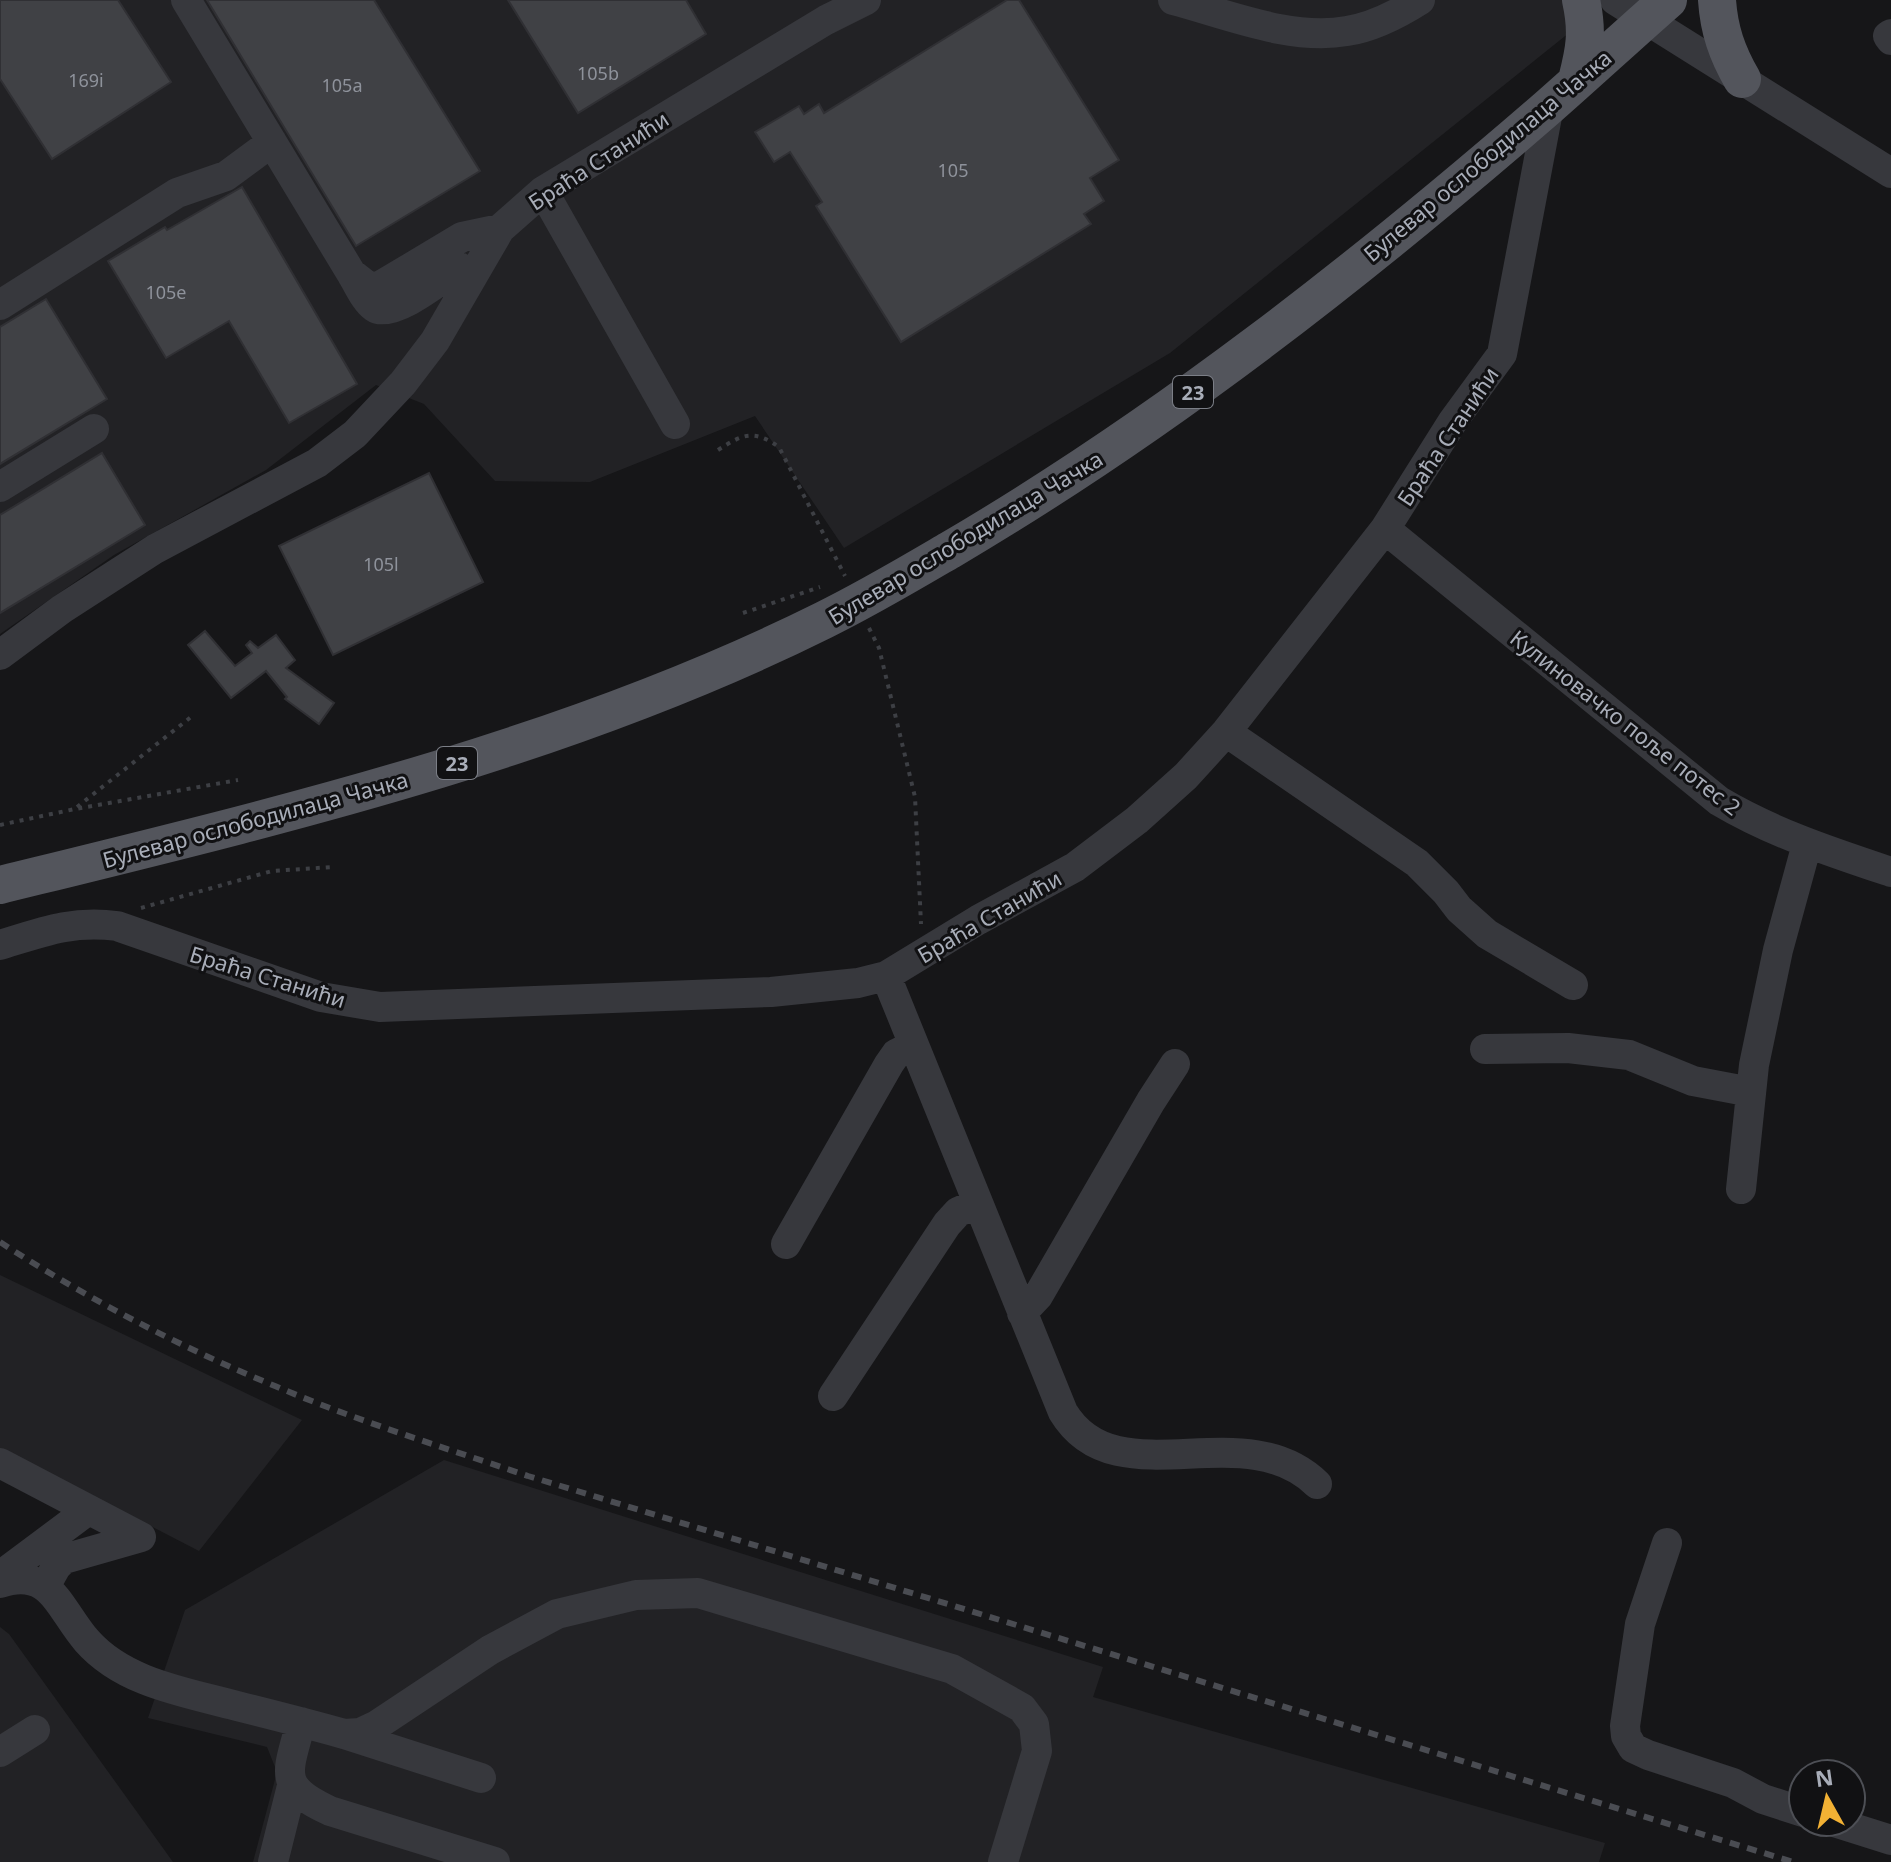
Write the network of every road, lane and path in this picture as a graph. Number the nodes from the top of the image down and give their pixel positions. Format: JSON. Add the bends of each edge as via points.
{"nodes":[{"id":1,"x":186,"y":0,"type":"edge"},
{"id":2,"x":866,"y":0,"type":"edge"},
{"id":3,"x":1420,"y":0,"type":"edge"},
{"id":4,"x":1581,"y":0,"type":"edge"},
{"id":5,"x":1717,"y":0,"type":"edge"},
{"id":6,"x":1190,"y":2,"type":"edge"},
{"id":7,"x":1643,"y":7,"type":"edge"},
{"id":8,"x":820,"y":10,"type":"edge"},
{"id":9,"x":1891,"y":34,"type":"edge"},
{"id":10,"x":1891,"y":40,"type":"edge"},
{"id":11,"x":1742,"y":79,"type":"junction"},
{"id":12,"x":1577,"y":80,"type":"junction"},
{"id":13,"x":1549,"y":106,"type":"junction"},
{"id":14,"x":272,"y":142,"type":"junction"},
{"id":15,"x":1891,"y":173,"type":"edge"},
{"id":16,"x":543,"y":191,"type":"junction"},
{"id":17,"x":500,"y":229,"type":"junction"},
{"id":18,"x":459,"y":267,"type":"dead end"},
{"id":19,"x":351,"y":273,"type":"junction"},
{"id":20,"x":0,"y":305,"type":"edge"},
{"id":21,"x":675,"y":424,"type":"dead end"},
{"id":22,"x":94,"y":429,"type":"dead end"},
{"id":23,"x":718,"y":450,"type":"dead end"},
{"id":24,"x":0,"y":487,"type":"edge"},
{"id":25,"x":1385,"y":529,"type":"junction"},
{"id":26,"x":824,"y":586,"type":"dead end"},
{"id":27,"x":850,"y":587,"type":"dead end"},
{"id":28,"x":743,"y":613,"type":"dead end"},
{"id":29,"x":868,"y":624,"type":"dead end"},
{"id":30,"x":0,"y":655,"type":"edge"},
{"id":31,"x":191,"y":717,"type":"dead end"},
{"id":32,"x":1226,"y":732,"type":"junction"},
{"id":33,"x":238,"y":780,"type":"dead end"},
{"id":34,"x":75,"y":809,"type":"junction"},
{"id":35,"x":0,"y":825,"type":"edge"},
{"id":36,"x":1807,"y":844,"type":"junction"},
{"id":37,"x":333,"y":867,"type":"dead end"},
{"id":38,"x":1891,"y":872,"type":"edge"},
{"id":39,"x":0,"y":885,"type":"edge"},
{"id":40,"x":135,"y":910,"type":"dead end"},
{"id":41,"x":0,"y":945,"type":"edge"},
{"id":42,"x":934,"y":947,"type":"junction"},
{"id":43,"x":886,"y":976,"type":"junction"},
{"id":44,"x":1573,"y":985,"type":"dead end"},
{"id":45,"x":914,"y":1045,"type":"junction"},
{"id":46,"x":1485,"y":1049,"type":"dead end"},
{"id":47,"x":1175,"y":1064,"type":"dead end"},
{"id":48,"x":1751,"y":1092,"type":"junction"},
{"id":49,"x":1741,"y":1189,"type":"dead end"},
{"id":50,"x":978,"y":1203,"type":"junction"},
{"id":51,"x":786,"y":1244,"type":"dead end"},
{"id":52,"x":1022,"y":1313,"type":"junction"},
{"id":53,"x":833,"y":1396,"type":"dead end"},
{"id":54,"x":0,"y":1463,"type":"edge"},
{"id":55,"x":1317,"y":1484,"type":"dead end"},
{"id":56,"x":87,"y":1511,"type":"junction"},
{"id":57,"x":1667,"y":1543,"type":"dead end"},
{"id":58,"x":0,"y":1576,"type":"edge"},
{"id":59,"x":0,"y":1583,"type":"edge"},
{"id":60,"x":46,"y":1585,"type":"junction"},
{"id":61,"x":301,"y":1722,"type":"junction"},
{"id":62,"x":35,"y":1730,"type":"dead end"},
{"id":63,"x":344,"y":1734,"type":"junction"},
{"id":64,"x":0,"y":1752,"type":"edge"},
{"id":65,"x":481,"y":1778,"type":"dead end"},
{"id":66,"x":292,"y":1786,"type":"junction"},
{"id":67,"x":1787,"y":1807,"type":"edge"},
{"id":68,"x":1867,"y":1832,"type":"edge"},
{"id":69,"x":1891,"y":1840,"type":"edge"},
{"id":70,"x":273,"y":1862,"type":"edge"},
{"id":71,"x":495,"y":1862,"type":"edge"},
{"id":72,"x":1003,"y":1862,"type":"edge"}],
"edges":[{"from":1,"to":14,"type":"street"},
{"from":2,"to":8,"type":"street","name":"Браћа Станићи"},
{"from":3,"to":6,"type":"street","via":[[1348,31],[1309,33]]},
{"from":4,"to":12,"type":"main road","via":[[1587,30]]},
{"from":5,"to":11,"type":"main road","via":[[1721,36]]},
{"from":7,"to":11,"type":"street"},
{"from":7,"to":12,"type":"main road","name":"Булевар ослободилаца Чачка","number":"23"},
{"from":8,"to":16,"type":"street","name":"Браћа Станићи"},
{"from":9,"to":10,"type":"street"},
{"from":11,"to":15,"type":"street"},
{"from":12,"to":13,"type":"main road","name":"Булевар ослободилаца Чачка","number":"23"},
{"from":13,"to":25,"type":"street","name":"Браћа Станићи","via":[[1502,354]]},
{"from":13,"to":39,"type":"main road","name":"Булевар ослободилаца Чачка","number":"23","via":[[1204,384],[1052,489],[827,619],[559,730],[414,777]]},
{"from":14,"to":19,"type":"street"},
{"from":14,"to":20,"type":"street","via":[[226,176],[177,193]]},
{"from":16,"to":17,"type":"street","name":"Браћа Станићи"},
{"from":16,"to":21,"type":"street"},
{"from":17,"to":19,"type":"street","via":[[462,237],[380,286],[369,287]]},
{"from":17,"to":30,"type":"street","name":"Браћа Станићи","via":[[435,341],[355,434],[317,463],[155,549]]},
{"from":18,"to":19,"type":"street","via":[[400,306],[384,310],[373,307]]},
{"from":22,"to":24,"type":"street"},
{"from":23,"to":27,"type":"path","via":[[751,434],[779,447]]},
{"from":25,"to":32,"type":"street","name":"Браћа Станићи"},
{"from":25,"to":36,"type":"street","name":"Кулиновачко поље потес 2","via":[[1719,801]]},
{"from":26,"to":28,"type":"path"},
{"from":29,"to":42,"type":"path","via":[[879,648],[915,797],[921,926]]},
{"from":31,"to":34,"type":"path"},
{"from":32,"to":42,"type":"street","name":"Браћа Станићи","via":[[1137,820],[1075,867]]},
{"from":32,"to":44,"type":"street","via":[[1417,863],[1487,934]]},
{"from":33,"to":34,"type":"path"},
{"from":34,"to":35,"type":"path"},
{"from":36,"to":38,"type":"street","name":"Кулиновачко поље потес 2"},
{"from":36,"to":48,"type":"street","via":[[1775,964]]},
{"from":37,"to":40,"type":"path","via":[[272,871]]},
{"from":41,"to":43,"type":"street","name":"Браћа Станићи","via":[[74,925],[117,926],[321,997],[380,1007],[771,992]]},
{"from":42,"to":43,"type":"street","name":"Браћа Станићи"},
{"from":43,"to":45,"type":"street"},
{"from":45,"to":50,"type":"street"},
{"from":45,"to":51,"type":"street","via":[[889,1064]]},
{"from":46,"to":48,"type":"street","via":[[1568,1048],[1629,1055],[1693,1081]]},
{"from":47,"to":52,"type":"street","via":[[1038,1296]]},
{"from":48,"to":49,"type":"street"},
{"from":50,"to":52,"type":"street"},
{"from":50,"to":53,"type":"street","via":[[947,1224]]},
{"from":52,"to":55,"type":"street","via":[[1063,1412],[1092,1443],[1148,1454],[1257,1455],[1296,1467]]},
{"from":54,"to":56,"type":"street"},
{"from":56,"to":58,"type":"street"},
{"from":56,"to":60,"type":"street","via":[[141,1537],[64,1559]]},
{"from":57,"to":67,"type":"street","via":[[1640,1624],[1626,1736],[1633,1748],[1648,1755]]},
{"from":59,"to":60,"type":"street","via":[[33,1578]]},
{"from":60,"to":61,"type":"street","via":[[86,1640],[132,1674]]},
{"from":61,"to":63,"type":"street"},
{"from":61,"to":66,"type":"street","via":[[289,1767]]},
{"from":62,"to":64,"type":"street"},
{"from":63,"to":65,"type":"street"},
{"from":63,"to":72,"type":"street","via":[[377,1725],[490,1650],[557,1614],[636,1595],[698,1593],[952,1669],[1022,1708],[1034,1724],[1037,1751]]},
{"from":66,"to":70,"type":"street"},
{"from":66,"to":71,"type":"street","via":[[306,1800],[330,1811]]},
{"from":68,"to":69,"type":"street"}]}
